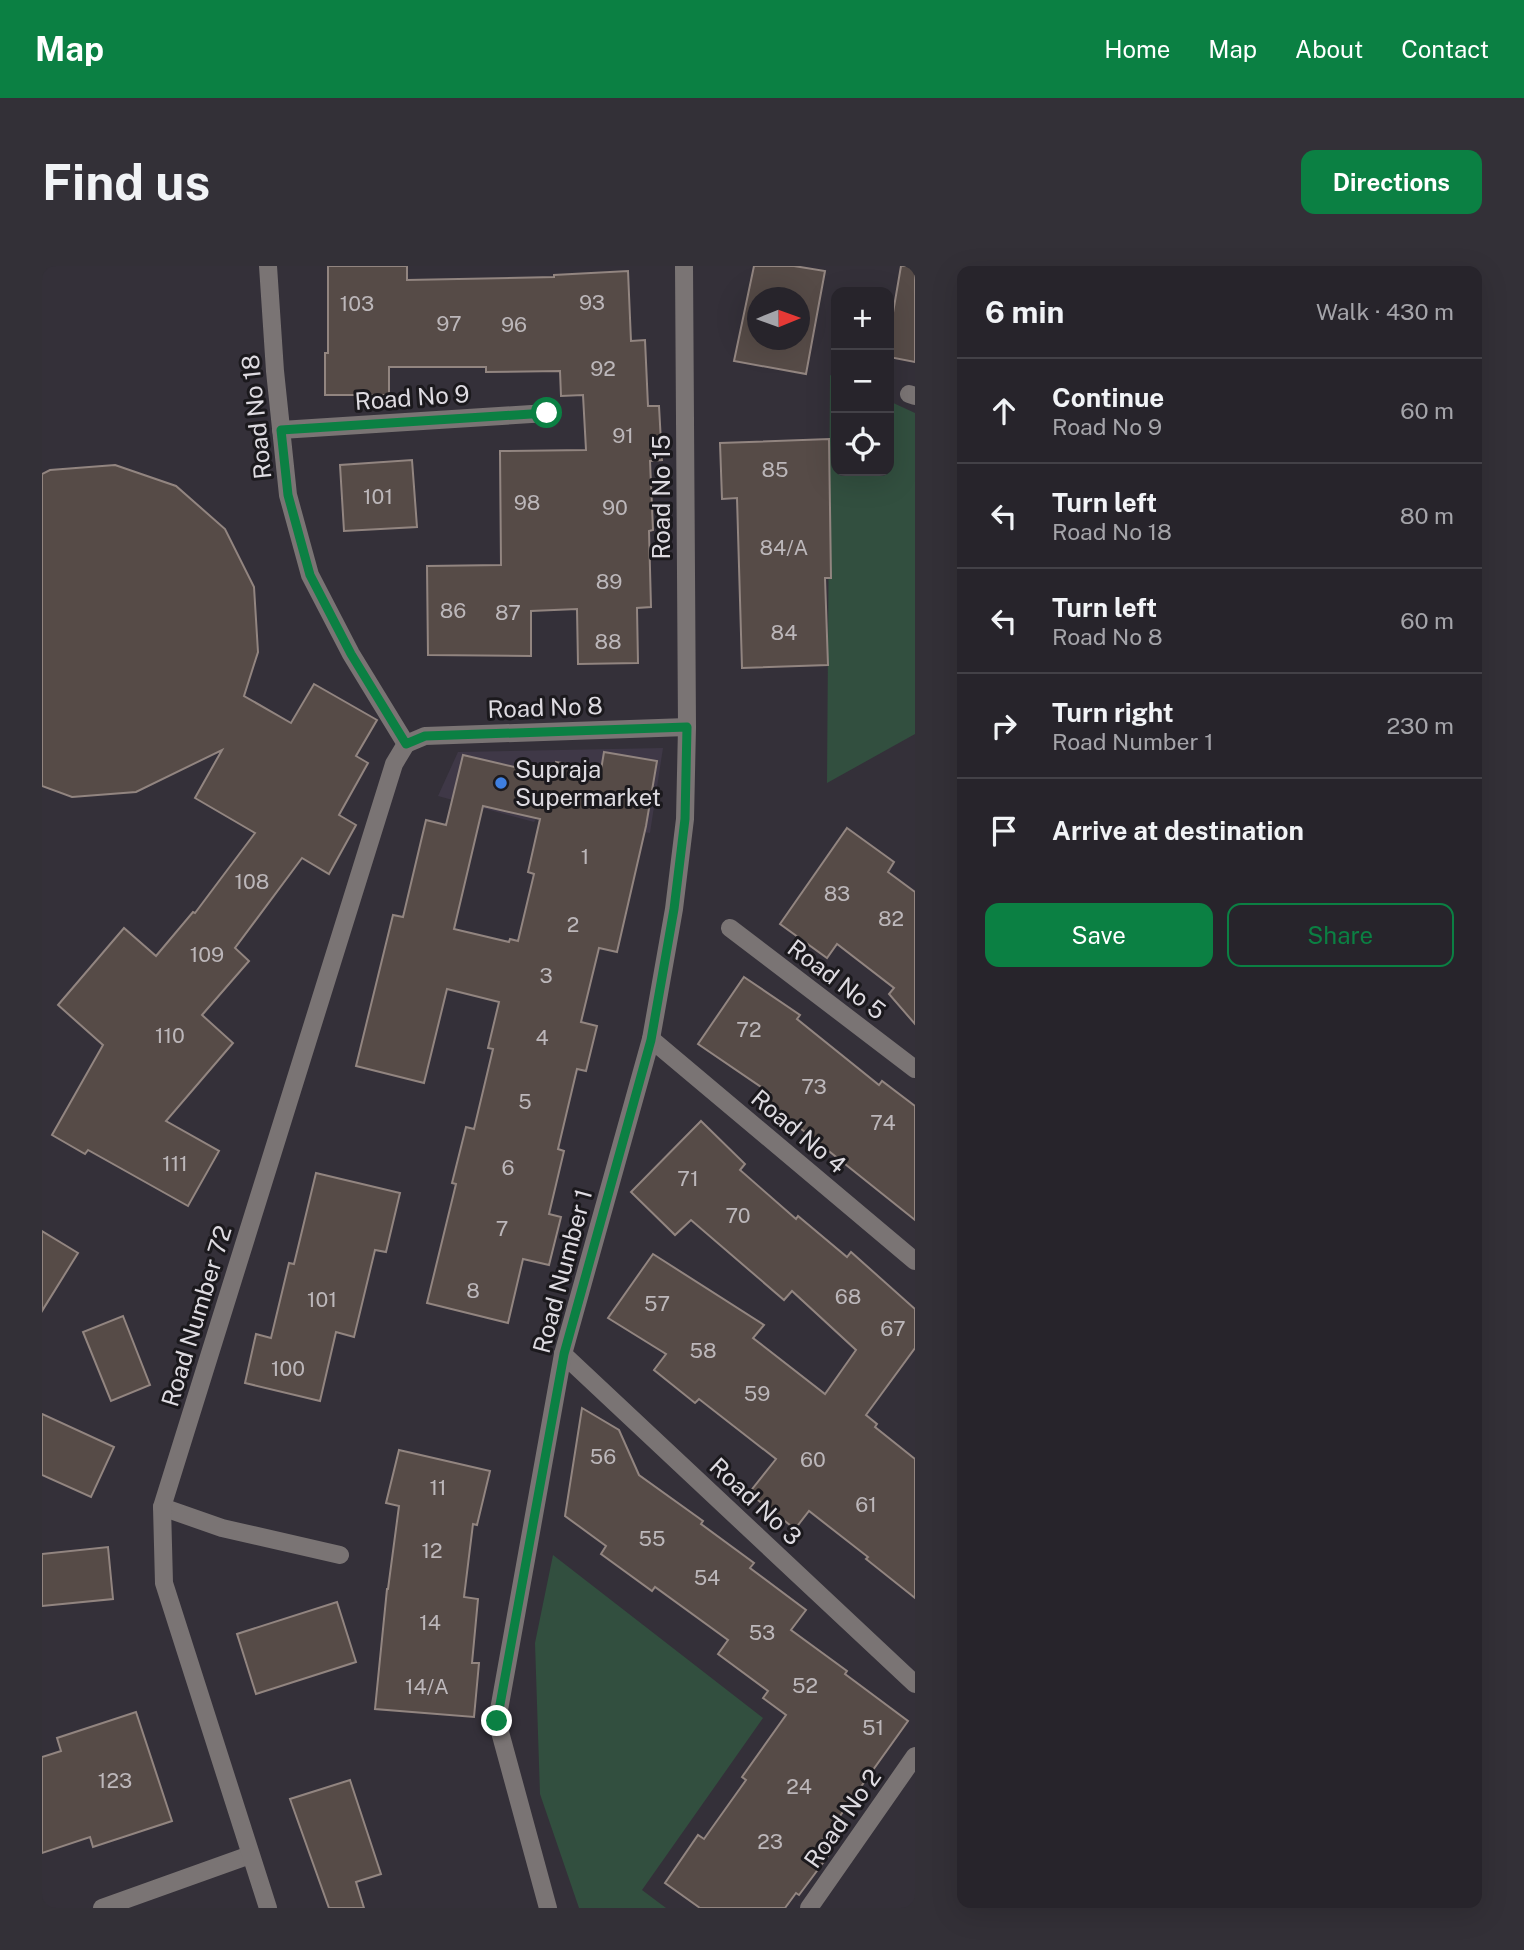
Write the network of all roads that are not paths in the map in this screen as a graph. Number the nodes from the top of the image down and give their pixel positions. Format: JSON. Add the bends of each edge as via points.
{"nodes":[{"id":1,"x":268,"y":266,"type":"edge"},
{"id":2,"x":684,"y":266,"type":"edge"},
{"id":3,"x":547,"y":413,"type":"dead end"},
{"id":4,"x":281,"y":430,"type":"junction"},
{"id":5,"x":687,"y":727,"type":"junction"},
{"id":6,"x":406,"y":744,"type":"junction"},
{"id":7,"x":730,"y":928,"type":"dead end"},
{"id":8,"x":651,"y":1040,"type":"junction"},
{"id":9,"x":915,"y":1069,"type":"edge"},
{"id":10,"x":915,"y":1261,"type":"edge"},
{"id":11,"x":564,"y":1354,"type":"junction"},
{"id":12,"x":162,"y":1507,"type":"junction"},
{"id":13,"x":340,"y":1555,"type":"dead end"},
{"id":14,"x":915,"y":1684,"type":"edge"},
{"id":15,"x":915,"y":1756,"type":"edge"},
{"id":16,"x":250,"y":1855,"type":"junction"},
{"id":17,"x":102,"y":1908,"type":"edge"},
{"id":18,"x":268,"y":1908,"type":"edge"},
{"id":19,"x":548,"y":1908,"type":"edge"},
{"id":20,"x":809,"y":1908,"type":"edge"}],
"edges":[{"from":1,"to":4,"type":"street","name":"Road No 18"},
{"from":2,"to":5,"type":"street","name":"Road No 15"},
{"from":3,"to":4,"type":"street","name":"Road No 9"},
{"from":4,"to":6,"type":"street","name":"Road No 18","via":[[288,495],[310,575]]},
{"from":5,"to":6,"type":"street","name":"Road No 8","via":[[425,736]]},
{"from":5,"to":8,"type":"street","name":"Road Number 1","via":[[685,819]]},
{"from":6,"to":12,"type":"street","name":"Road Number 72","via":[[394,764]]},
{"from":7,"to":9,"type":"street","name":"Road No 5"},
{"from":8,"to":10,"type":"street","name":"Road No 4"},
{"from":8,"to":11,"type":"street","name":"Road Number 1"},
{"from":11,"to":14,"type":"street","name":"Road No 3"},
{"from":11,"to":19,"type":"street","name":"Road Number 1","via":[[497,1721]]},
{"from":12,"to":13,"type":"street","via":[[222,1528]]},
{"from":12,"to":16,"type":"street","name":"Road Number 72","via":[[164,1583]]},
{"from":15,"to":20,"type":"street","name":"Road No 2"},
{"from":16,"to":17,"type":"street"},
{"from":16,"to":18,"type":"street","name":"Road Number 72"}]}
